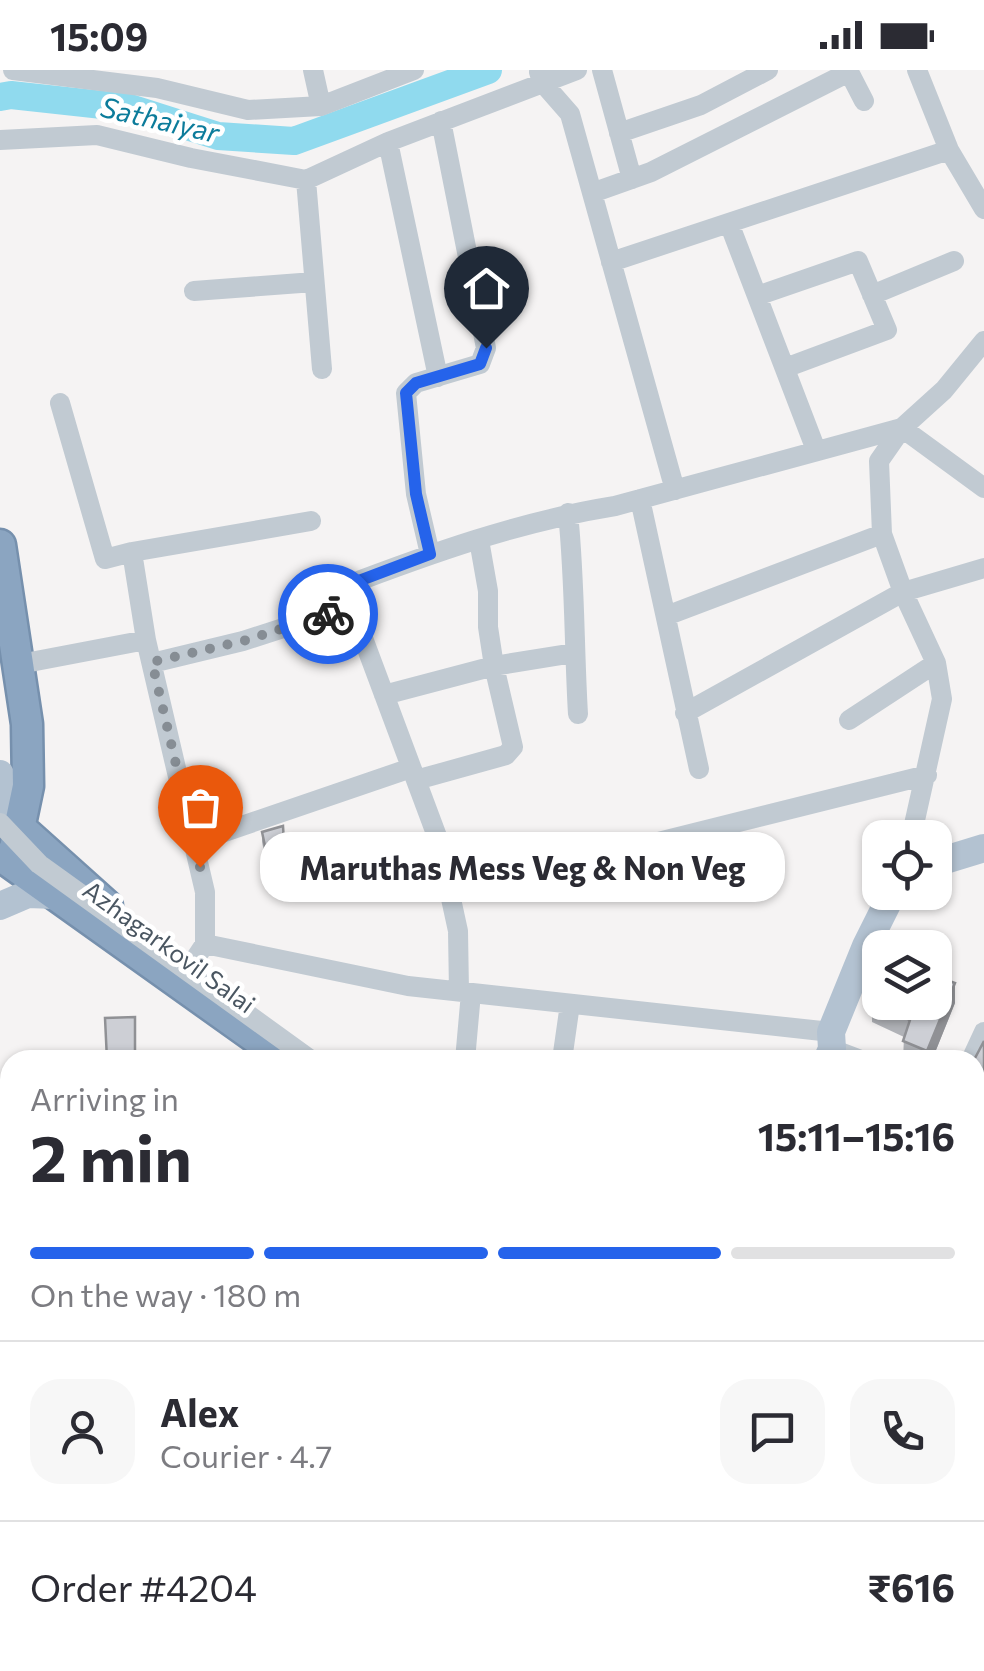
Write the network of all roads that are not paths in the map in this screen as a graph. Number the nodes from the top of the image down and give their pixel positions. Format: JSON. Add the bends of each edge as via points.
{"nodes":[{"id":1,"x":13,"y":70,"type":"edge"},
{"id":2,"x":313,"y":70,"type":"edge"},
{"id":3,"x":414,"y":70,"type":"edge"},
{"id":4,"x":577,"y":70,"type":"edge"},
{"id":5,"x":602,"y":70,"type":"edge"},
{"id":6,"x":768,"y":70,"type":"edge"},
{"id":7,"x":917,"y":70,"type":"edge"},
{"id":8,"x":849,"y":71,"type":"edge"},
{"id":9,"x":540,"y":76,"type":"edge"},
{"id":10,"x":864,"y":101,"type":"dead end"},
{"id":11,"x":321,"y":106,"type":"junction"},
{"id":12,"x":442,"y":121,"type":"junction"},
{"id":13,"x":619,"y":133,"type":"junction"},
{"id":14,"x":0,"y":140,"type":"edge"},
{"id":15,"x":388,"y":142,"type":"junction"},
{"id":16,"x":948,"y":150,"type":"junction"},
{"id":17,"x":632,"y":179,"type":"junction"},
{"id":18,"x":306,"y":180,"type":"junction"},
{"id":19,"x":592,"y":193,"type":"junction"},
{"id":20,"x":984,"y":209,"type":"edge"},
{"id":21,"x":730,"y":223,"type":"junction"},
{"id":22,"x":954,"y":261,"type":"dead end"},
{"id":23,"x":612,"y":262,"type":"junction"},
{"id":24,"x":314,"y":282,"type":"junction"},
{"id":25,"x":194,"y":291,"type":"dead end"},
{"id":26,"x":872,"y":295,"type":"junction"},
{"id":27,"x":757,"y":296,"type":"junction"},
{"id":28,"x":984,"y":341,"type":"edge"},
{"id":29,"x":784,"y":368,"type":"junction"},
{"id":30,"x":322,"y":369,"type":"dead end"},
{"id":31,"x":438,"y":377,"type":"junction"},
{"id":32,"x":60,"y":403,"type":"dead end"},
{"id":33,"x":902,"y":428,"type":"junction"},
{"id":34,"x":816,"y":450,"type":"junction"},
{"id":35,"x":984,"y":488,"type":"edge"},
{"id":36,"x":675,"y":490,"type":"junction"},
{"id":37,"x":640,"y":499,"type":"junction"},
{"id":38,"x":568,"y":514,"type":"junction"},
{"id":39,"x":311,"y":522,"type":"dead end"},
{"id":40,"x":882,"y":534,"type":"junction"},
{"id":41,"x":479,"y":540,"type":"junction"},
{"id":42,"x":0,"y":545,"type":"edge"},
{"id":43,"x":132,"y":552,"type":"junction"},
{"id":44,"x":430,"y":554,"type":"junction"},
{"id":45,"x":984,"y":568,"type":"edge"},
{"id":46,"x":903,"y":592,"type":"junction"},
{"id":47,"x":351,"y":606,"type":"junction"},
{"id":48,"x":666,"y":616,"type":"junction"},
{"id":49,"x":146,"y":640,"type":"junction"},
{"id":50,"x":574,"y":653,"type":"junction"},
{"id":51,"x":152,"y":662,"type":"junction"},
{"id":52,"x":936,"y":662,"type":"junction"},
{"id":53,"x":20,"y":664,"type":"junction"},
{"id":54,"x":494,"y":666,"type":"junction"},
{"id":55,"x":384,"y":695,"type":"junction"},
{"id":56,"x":685,"y":712,"type":"junction"},
{"id":57,"x":578,"y":714,"type":"dead end"},
{"id":58,"x":849,"y":720,"type":"dead end"},
{"id":59,"x":699,"y":770,"type":"dead end"},
{"id":60,"x":0,"y":774,"type":"edge"},
{"id":61,"x":414,"y":774,"type":"junction"},
{"id":62,"x":927,"y":775,"type":"junction"},
{"id":63,"x":916,"y":820,"type":"edge"},
{"id":64,"x":10,"y":826,"type":"edge"},
{"id":65,"x":195,"y":842,"type":"junction"},
{"id":66,"x":984,"y":848,"type":"edge"},
{"id":67,"x":952,"y":858,"type":"edge"},
{"id":68,"x":2,"y":859,"type":"edge"},
{"id":69,"x":450,"y":894,"type":"junction"},
{"id":70,"x":55,"y":895,"type":"junction"},
{"id":71,"x":0,"y":906,"type":"edge"},
{"id":72,"x":884,"y":910,"type":"edge"},
{"id":73,"x":198,"y":954,"type":"junction"},
{"id":74,"x":465,"y":992,"type":"junction"},
{"id":75,"x":570,"y":1004,"type":"junction"},
{"id":76,"x":830,"y":1047,"type":"edge"},
{"id":77,"x":273,"y":1050,"type":"edge"},
{"id":78,"x":297,"y":1050,"type":"edge"},
{"id":79,"x":312,"y":1050,"type":"edge"},
{"id":80,"x":466,"y":1050,"type":"edge"},
{"id":81,"x":563,"y":1050,"type":"edge"}],
"edges":[{"from":1,"to":11,"type":"street","via":[[157,88],[248,110]]},
{"from":2,"to":11,"type":"street"},
{"from":3,"to":11,"type":"street"},
{"from":4,"to":9,"type":"street"},
{"from":5,"to":13,"type":"street"},
{"from":6,"to":13,"type":"street","via":[[701,105]]},
{"from":7,"to":16,"type":"street"},
{"from":8,"to":10,"type":"street"},
{"from":8,"to":17,"type":"street"},
{"from":9,"to":12,"type":"street"},
{"from":9,"to":19,"type":"street","via":[[570,114]]},
{"from":12,"to":15,"type":"street"},
{"from":12,"to":31,"type":"street","via":[[486,348],[480,364]]},
{"from":13,"to":17,"type":"street"},
{"from":14,"to":18,"type":"street","via":[[97,135]]},
{"from":15,"to":18,"type":"street"},
{"from":15,"to":31,"type":"street"},
{"from":16,"to":20,"type":"street"},
{"from":16,"to":21,"type":"street"},
{"from":17,"to":19,"type":"street"},
{"from":18,"to":24,"type":"street"},
{"from":19,"to":23,"type":"street"},
{"from":21,"to":23,"type":"street"},
{"from":21,"to":27,"type":"street"},
{"from":22,"to":26,"type":"street"},
{"from":23,"to":36,"type":"street"},
{"from":24,"to":25,"type":"street"},
{"from":24,"to":30,"type":"street"},
{"from":26,"to":27,"type":"street","via":[[858,261]]},
{"from":26,"to":29,"type":"street","via":[[887,330]]},
{"from":27,"to":29,"type":"street"},
{"from":28,"to":33,"type":"street"},
{"from":29,"to":34,"type":"street"},
{"from":31,"to":44,"type":"street","via":[[410,387],[405,402]]},
{"from":32,"to":43,"type":"street","via":[[104,559]]},
{"from":33,"to":34,"type":"street"},
{"from":33,"to":35,"type":"street"},
{"from":33,"to":40,"type":"street","via":[[879,461]]},
{"from":34,"to":36,"type":"street"},
{"from":36,"to":37,"type":"street"},
{"from":37,"to":38,"type":"street"},
{"from":37,"to":48,"type":"street"},
{"from":38,"to":41,"type":"street"},
{"from":38,"to":50,"type":"street"},
{"from":39,"to":43,"type":"street"},
{"from":40,"to":46,"type":"street"},
{"from":40,"to":48,"type":"street"},
{"from":41,"to":44,"type":"street"},
{"from":41,"to":54,"type":"street"},
{"from":42,"to":53,"type":"highway"},
{"from":43,"to":49,"type":"street"},
{"from":44,"to":47,"type":"street","via":[[340,588]]},
{"from":45,"to":46,"type":"street"},
{"from":46,"to":52,"type":"street"},
{"from":46,"to":56,"type":"street"},
{"from":47,"to":51,"type":"street"},
{"from":47,"to":55,"type":"street"},
{"from":48,"to":56,"type":"street"},
{"from":49,"to":51,"type":"street"},
{"from":49,"to":53,"type":"street"},
{"from":50,"to":54,"type":"street"},
{"from":50,"to":57,"type":"street"},
{"from":51,"to":65,"type":"street"},
{"from":52,"to":58,"type":"street"},
{"from":52,"to":62,"type":"street","via":[[942,699]]},
{"from":53,"to":64,"type":"highway","via":[[28,786]]},
{"from":54,"to":55,"type":"street"},
{"from":54,"to":61,"type":"street","via":[[510,753]]},
{"from":55,"to":61,"type":"street"},
{"from":56,"to":59,"type":"street"},
{"from":60,"to":64,"type":"main road"},
{"from":61,"to":65,"type":"street"},
{"from":61,"to":69,"type":"street"},
{"from":62,"to":63,"type":"street"},
{"from":62,"to":69,"type":"street"},
{"from":64,"to":68,"type":"highway","via":[[14,848]]},
{"from":64,"to":73,"type":"highway","name":"Azhagarkovil Salai","via":[[116,914]]},
{"from":64,"to":78,"type":"street","bridge":true,"via":[[39,864]]},
{"from":65,"to":73,"type":"street","via":[[206,892]]},
{"from":66,"to":67,"type":"main road"},
{"from":68,"to":70,"type":"highway","name":"Azhagarkovil Salai"},
{"from":69,"to":74,"type":"street"},
{"from":70,"to":71,"type":"main road","via":[[28,894]]},
{"from":70,"to":77,"type":"highway","name":"Azhagarkovil Salai"},
{"from":72,"to":76,"type":"main road"},
{"from":73,"to":74,"type":"street"},
{"from":73,"to":79,"type":"highway","name":"Azhagarkovil Salai"},
{"from":74,"to":75,"type":"street"},
{"from":74,"to":80,"type":"street"},
{"from":75,"to":76,"type":"street"},
{"from":75,"to":81,"type":"street"}]}
